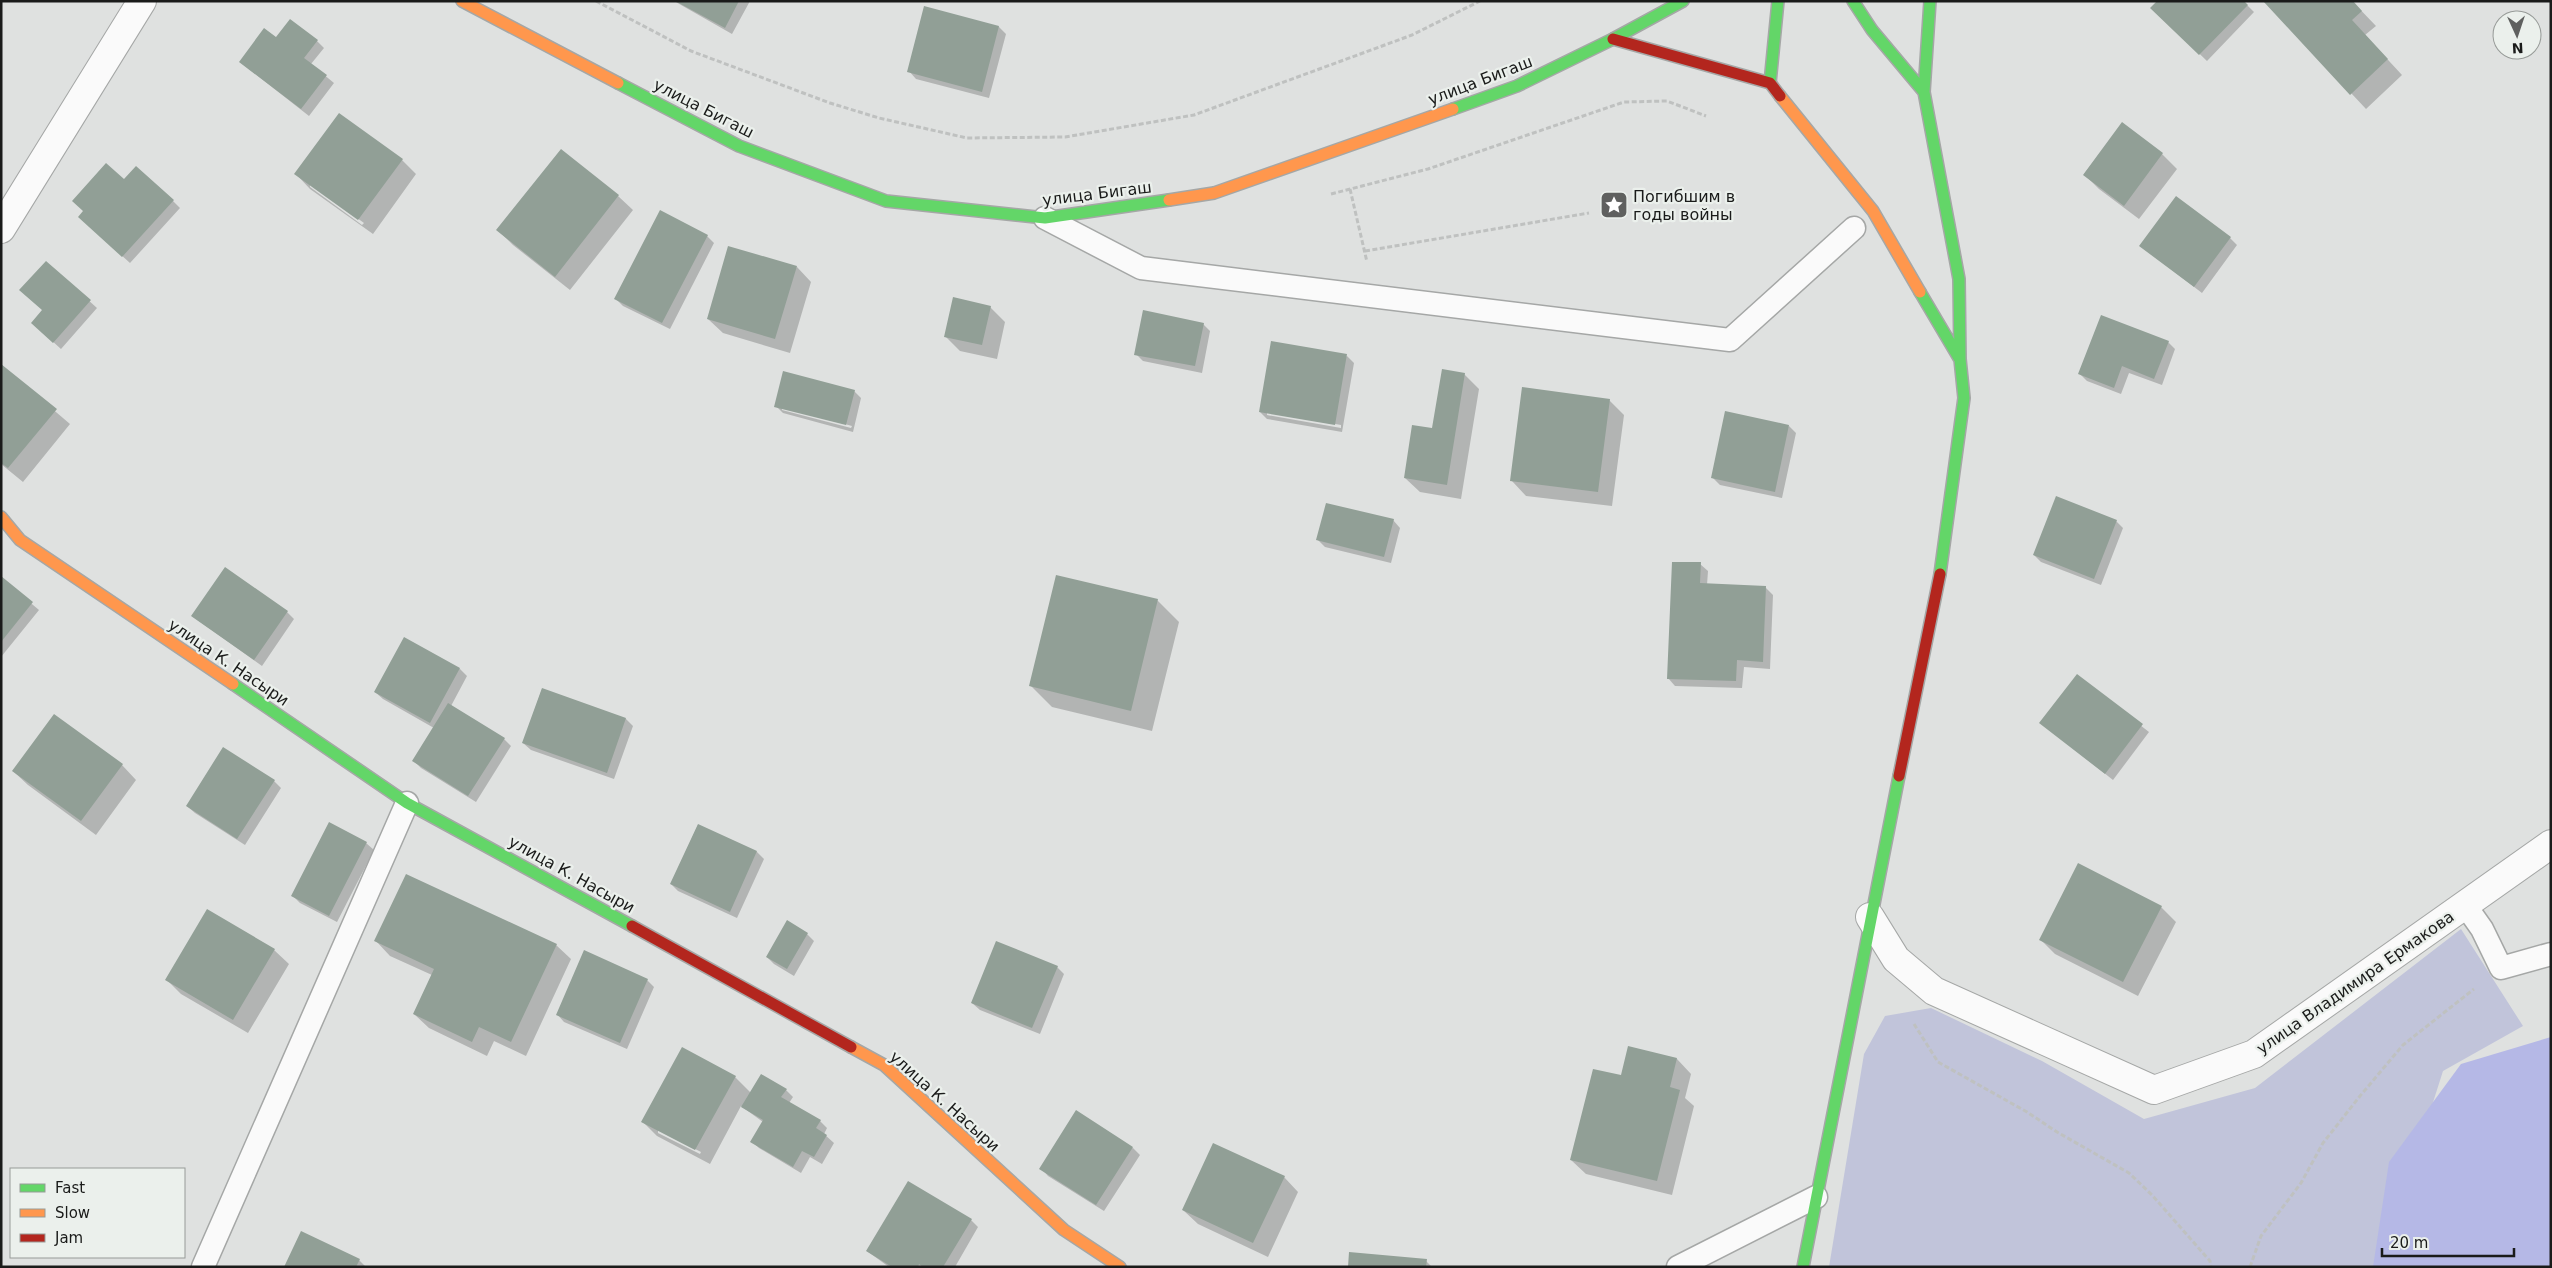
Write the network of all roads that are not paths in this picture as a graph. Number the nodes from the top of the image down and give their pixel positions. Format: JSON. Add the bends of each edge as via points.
{"nodes":[{"id":1,"x":142,"y":1,"type":"edge"},
{"id":2,"x":462,"y":1,"type":"edge"},
{"id":3,"x":1683,"y":1,"type":"edge"},
{"id":4,"x":1778,"y":1,"type":"edge"},
{"id":5,"x":1853,"y":1,"type":"edge"},
{"id":6,"x":1930,"y":1,"type":"edge"},
{"id":7,"x":1613,"y":39,"type":"junction"},
{"id":8,"x":1770,"y":83,"type":"junction"},
{"id":9,"x":1924,"y":92,"type":"junction"},
{"id":10,"x":1044,"y":218,"type":"junction"},
{"id":11,"x":1854,"y":228,"type":"dead end"},
{"id":12,"x":1,"y":229,"type":"edge"},
{"id":13,"x":1960,"y":359,"type":"junction"},
{"id":14,"x":1,"y":516,"type":"edge"},
{"id":15,"x":407,"y":803,"type":"junction"},
{"id":16,"x":2551,"y":844,"type":"edge"},
{"id":17,"x":2465,"y":905,"type":"junction"},
{"id":18,"x":1870,"y":917,"type":"junction"},
{"id":19,"x":2551,"y":954,"type":"edge"},
{"id":20,"x":1816,"y":1198,"type":"junction"},
{"id":21,"x":203,"y":1267,"type":"edge"},
{"id":22,"x":1120,"y":1267,"type":"edge"},
{"id":23,"x":1678,"y":1267,"type":"edge"},
{"id":24,"x":1803,"y":1267,"type":"edge"}],
"edges":[{"from":1,"to":12,"type":"street"},
{"from":2,"to":10,"type":"street","name":"улица Бигаш","via":[[739,146],[886,201]]},
{"from":3,"to":7,"type":"street","name":"улица Бигаш"},
{"from":4,"to":8,"type":"street"},
{"from":5,"to":9,"type":"street","via":[[1872,30]]},
{"from":6,"to":9,"type":"street"},
{"from":7,"to":8,"type":"street"},
{"from":7,"to":10,"type":"street","name":"улица Бигаш","via":[[1517,86],[1214,193]]},
{"from":8,"to":13,"type":"street","via":[[1873,211]]},
{"from":9,"to":13,"type":"street","via":[[1960,280]]},
{"from":10,"to":11,"type":"lane","via":[[1141,268],[1730,340]]},
{"from":13,"to":18,"type":"street","via":[[1964,398],[1938,588]]},
{"from":14,"to":15,"type":"street","name":"улица К. Насыри","via":[[20,540]]},
{"from":15,"to":21,"type":"lane"},
{"from":15,"to":22,"type":"street","name":"улица К. Насыри","via":[[884,1065],[1064,1230]]},
{"from":16,"to":17,"type":"street","name":"улица Владимира Ермакова"},
{"from":17,"to":18,"type":"street","name":"улица Владимира Ермакова","via":[[2254,1054],[2154,1090],[1934,991],[1896,959]]},
{"from":17,"to":19,"type":"lane","via":[[2482,929],[2501,968]]},
{"from":18,"to":20,"type":"street"},
{"from":20,"to":23,"type":"lane"},
{"from":20,"to":24,"type":"street"}]}
